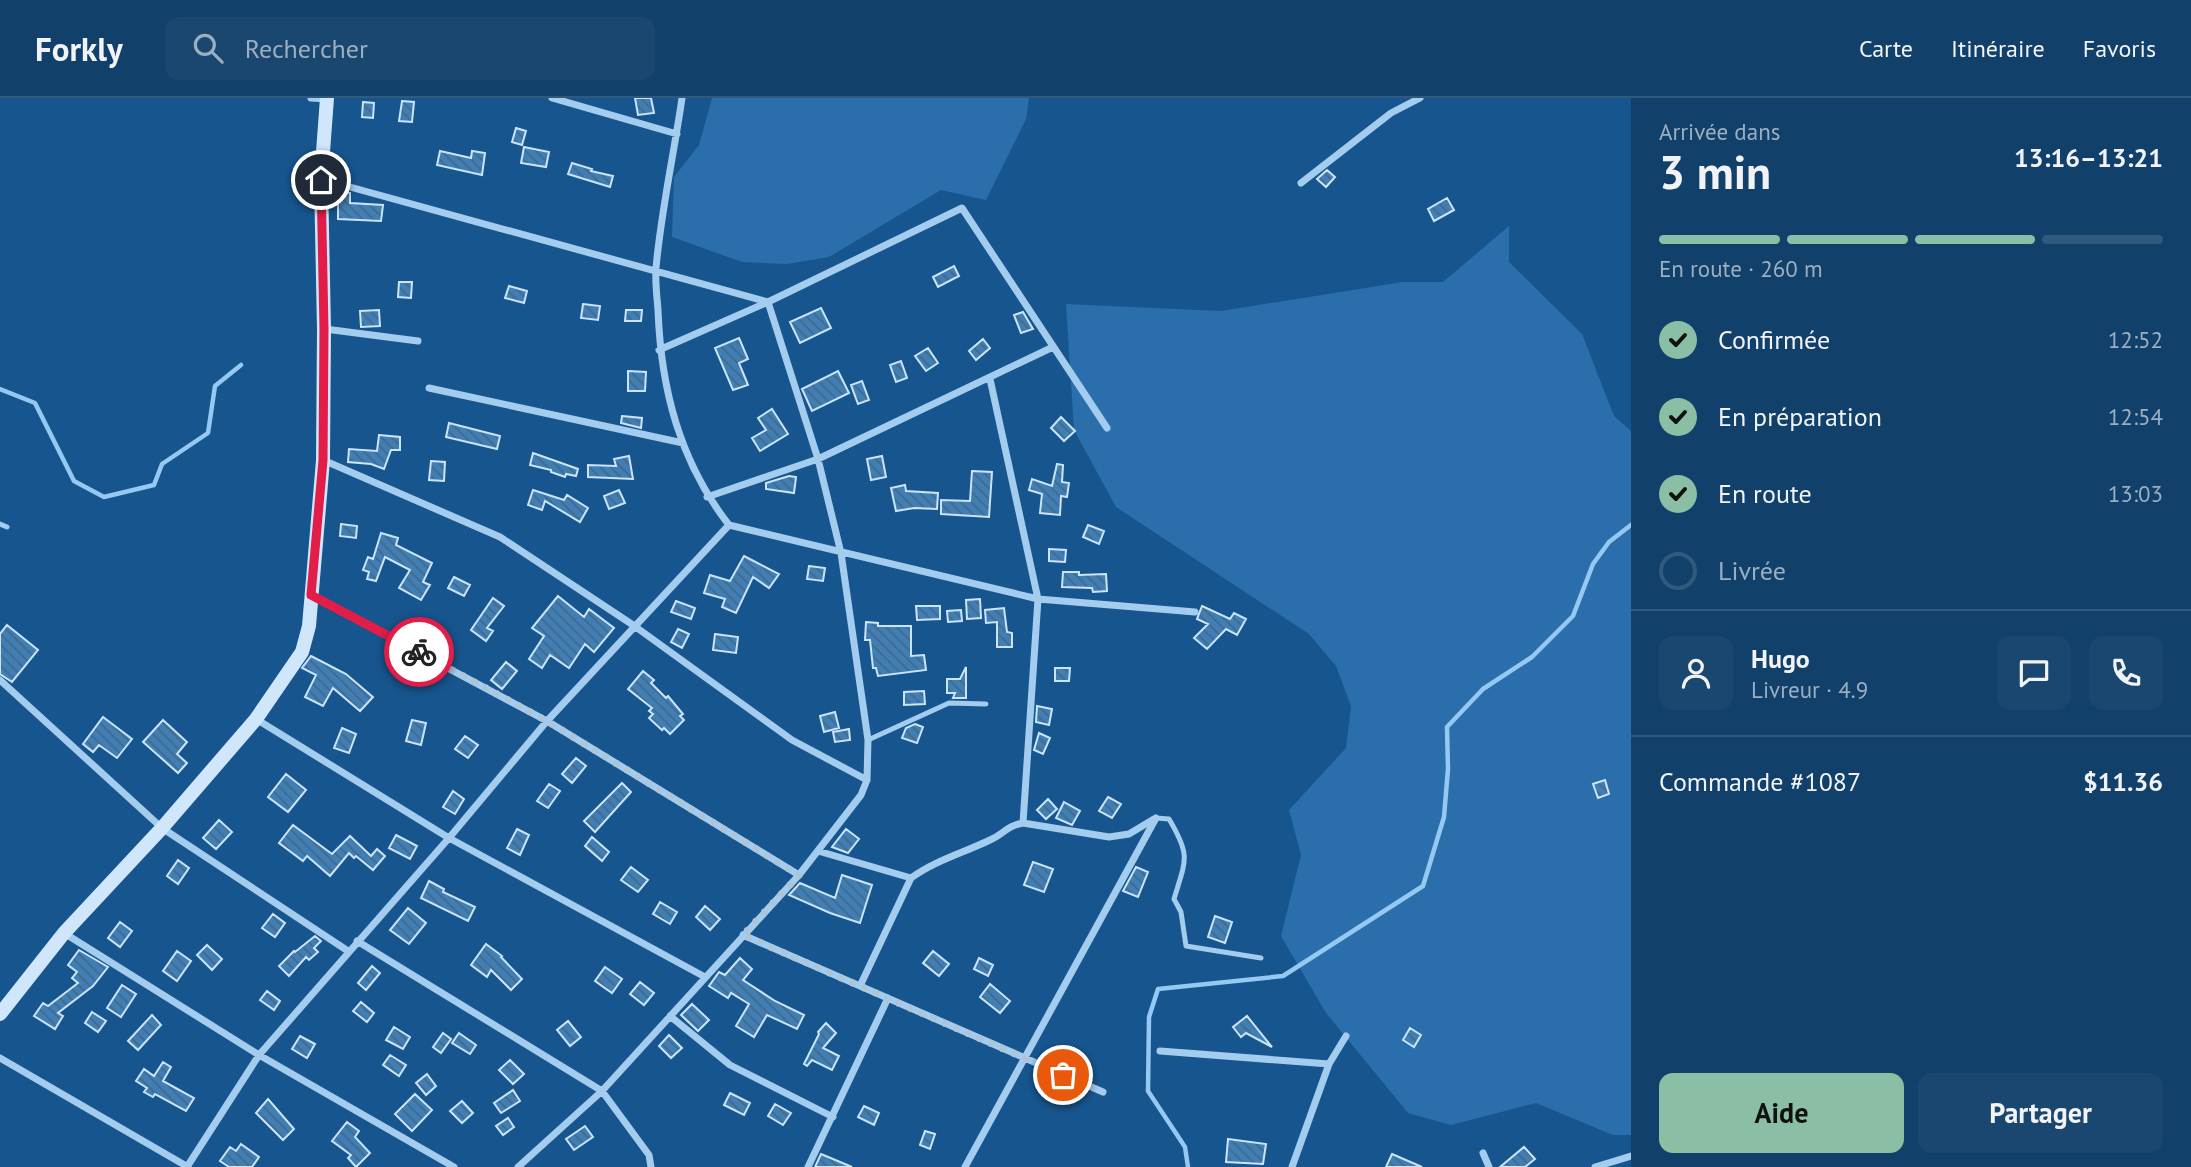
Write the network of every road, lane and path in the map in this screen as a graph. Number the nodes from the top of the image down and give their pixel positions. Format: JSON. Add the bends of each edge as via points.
{"nodes":[{"id":1,"x":311,"y":98,"type":"edge"},
{"id":2,"x":327,"y":98,"type":"edge"},
{"id":3,"x":552,"y":98,"type":"edge"},
{"id":4,"x":682,"y":98,"type":"edge"},
{"id":5,"x":1420,"y":98,"type":"edge"},
{"id":6,"x":563,"y":100,"type":"edge"},
{"id":7,"x":677,"y":134,"type":"junction"},
{"id":8,"x":321,"y":180,"type":"junction"},
{"id":9,"x":1301,"y":183,"type":"dead end"},
{"id":10,"x":656,"y":269,"type":"junction"},
{"id":11,"x":768,"y":302,"type":"junction"},
{"id":12,"x":324,"y":329,"type":"junction"},
{"id":13,"x":418,"y":341,"type":"dead end"},
{"id":14,"x":1053,"y":347,"type":"junction"},
{"id":15,"x":660,"y":350,"type":"junction"},
{"id":16,"x":990,"y":379,"type":"junction"},
{"id":17,"x":429,"y":388,"type":"dead end"},
{"id":18,"x":1107,"y":428,"type":"dead end"},
{"id":19,"x":683,"y":443,"type":"junction"},
{"id":20,"x":818,"y":459,"type":"junction"},
{"id":21,"x":323,"y":460,"type":"junction"},
{"id":22,"x":707,"y":497,"type":"junction"},
{"id":23,"x":0,"y":523,"type":"edge"},
{"id":24,"x":729,"y":525,"type":"junction"},
{"id":25,"x":7,"y":527,"type":"dead end"},
{"id":26,"x":841,"y":553,"type":"junction"},
{"id":27,"x":311,"y":595,"type":"junction"},
{"id":28,"x":1038,"y":599,"type":"junction"},
{"id":29,"x":1195,"y":612,"type":"dead end"},
{"id":30,"x":634,"y":625,"type":"junction"},
{"id":31,"x":0,"y":680,"type":"edge"},
{"id":32,"x":986,"y":704,"type":"dead end"},
{"id":33,"x":256,"y":719,"type":"junction"},
{"id":34,"x":547,"y":721,"type":"junction"},
{"id":35,"x":869,"y":740,"type":"junction"},
{"id":36,"x":867,"y":780,"type":"junction"},
{"id":37,"x":1156,"y":818,"type":"junction"},
{"id":38,"x":1024,"y":823,"type":"junction"},
{"id":39,"x":162,"y":828,"type":"junction"},
{"id":40,"x":449,"y":838,"type":"junction"},
{"id":41,"x":818,"y":851,"type":"junction"},
{"id":42,"x":799,"y":875,"type":"junction"},
{"id":43,"x":911,"y":878,"type":"junction"},
{"id":44,"x":64,"y":933,"type":"junction"},
{"id":45,"x":743,"y":935,"type":"junction"},
{"id":46,"x":357,"y":942,"type":"junction"},
{"id":47,"x":348,"y":951,"type":"junction"},
{"id":48,"x":1261,"y":958,"type":"dead end"},
{"id":49,"x":705,"y":977,"type":"junction"},
{"id":50,"x":860,"y":986,"type":"junction"},
{"id":51,"x":888,"y":998,"type":"junction"},
{"id":52,"x":0,"y":1014,"type":"edge"},
{"id":53,"x":670,"y":1016,"type":"junction"},
{"id":54,"x":1346,"y":1036,"type":"dead end"},
{"id":55,"x":1160,"y":1051,"type":"dead end"},
{"id":56,"x":259,"y":1055,"type":"junction"},
{"id":57,"x":0,"y":1058,"type":"edge"},
{"id":58,"x":1024,"y":1058,"type":"junction"},
{"id":59,"x":1329,"y":1063,"type":"junction"},
{"id":60,"x":602,"y":1091,"type":"junction"},
{"id":61,"x":1103,"y":1092,"type":"dead end"},
{"id":62,"x":833,"y":1117,"type":"junction"},
{"id":63,"x":1483,"y":1153,"type":"dead end"},
{"id":64,"x":1631,"y":1156,"type":"edge"},
{"id":65,"x":187,"y":1167,"type":"edge"},
{"id":66,"x":454,"y":1167,"type":"edge"},
{"id":67,"x":518,"y":1167,"type":"edge"},
{"id":68,"x":651,"y":1167,"type":"edge"},
{"id":69,"x":808,"y":1167,"type":"edge"},
{"id":70,"x":965,"y":1167,"type":"edge"},
{"id":71,"x":1292,"y":1167,"type":"edge"},
{"id":72,"x":1489,"y":1167,"type":"edge"},
{"id":73,"x":1595,"y":1167,"type":"edge"}],
"edges":[{"from":1,"to":2,"type":"street"},
{"from":2,"to":8,"type":"street"},
{"from":3,"to":6,"type":"street"},
{"from":4,"to":7,"type":"street"},
{"from":5,"to":9,"type":"street","via":[[1391,113]]},
{"from":6,"to":7,"type":"street"},
{"from":7,"to":10,"type":"street"},
{"from":8,"to":10,"type":"street"},
{"from":8,"to":12,"type":"street"},
{"from":10,"to":11,"type":"street"},
{"from":10,"to":15,"type":"street"},
{"from":11,"to":14,"type":"street","via":[[962,208]]},
{"from":11,"to":15,"type":"street"},
{"from":11,"to":20,"type":"street"},
{"from":12,"to":13,"type":"street"},
{"from":12,"to":21,"type":"street"},
{"from":14,"to":16,"type":"street"},
{"from":14,"to":18,"type":"street"},
{"from":15,"to":19,"type":"street","via":[[667,397]]},
{"from":16,"to":20,"type":"street"},
{"from":16,"to":28,"type":"street"},
{"from":17,"to":19,"type":"street"},
{"from":19,"to":22,"type":"street"},
{"from":20,"to":22,"type":"street"},
{"from":20,"to":26,"type":"street"},
{"from":21,"to":27,"type":"street"},
{"from":21,"to":30,"type":"street","via":[[500,537]]},
{"from":22,"to":24,"type":"street"},
{"from":23,"to":25,"type":"lane"},
{"from":24,"to":26,"type":"street"},
{"from":24,"to":30,"type":"street"},
{"from":26,"to":28,"type":"street"},
{"from":26,"to":35,"type":"street"},
{"from":27,"to":33,"type":"street","via":[[302,652]]},
{"from":27,"to":34,"type":"street"},
{"from":28,"to":29,"type":"street"},
{"from":28,"to":38,"type":"street"},
{"from":30,"to":34,"type":"street"},
{"from":30,"to":36,"type":"street","via":[[792,740]]},
{"from":31,"to":39,"type":"street"},
{"from":32,"to":35,"type":"lane","via":[[950,703]]},
{"from":33,"to":39,"type":"street"},
{"from":33,"to":40,"type":"street"},
{"from":34,"to":40,"type":"street"},
{"from":34,"to":42,"type":"street"},
{"from":35,"to":36,"type":"street"},
{"from":36,"to":41,"type":"street","via":[[861,795]]},
{"from":37,"to":38,"type":"street","via":[[1129,834],[1109,837]]},
{"from":37,"to":48,"type":"lane","via":[[1169,819],[1187,858],[1174,899],[1181,912],[1186,946]]},
{"from":37,"to":58,"type":"street"},
{"from":38,"to":43,"type":"street","via":[[1010,825],[994,839],[928,866]]},
{"from":39,"to":44,"type":"street"},
{"from":39,"to":47,"type":"street"},
{"from":40,"to":46,"type":"street"},
{"from":40,"to":49,"type":"street"},
{"from":41,"to":42,"type":"street"},
{"from":41,"to":43,"type":"street"},
{"from":42,"to":45,"type":"street"},
{"from":43,"to":50,"type":"street"},
{"from":44,"to":52,"type":"street"},
{"from":44,"to":56,"type":"street"},
{"from":45,"to":49,"type":"street"},
{"from":45,"to":50,"type":"street"},
{"from":46,"to":47,"type":"street"},
{"from":46,"to":60,"type":"street"},
{"from":47,"to":56,"type":"street"},
{"from":49,"to":53,"type":"street"},
{"from":50,"to":51,"type":"street"},
{"from":51,"to":58,"type":"street"},
{"from":51,"to":62,"type":"street"},
{"from":53,"to":60,"type":"street"},
{"from":53,"to":62,"type":"street","via":[[730,1065]]},
{"from":54,"to":59,"type":"street"},
{"from":55,"to":59,"type":"street"},
{"from":56,"to":65,"type":"street"},
{"from":56,"to":66,"type":"street"},
{"from":57,"to":65,"type":"street"},
{"from":58,"to":61,"type":"street"},
{"from":58,"to":70,"type":"street"},
{"from":59,"to":71,"type":"street"},
{"from":60,"to":67,"type":"street"},
{"from":60,"to":68,"type":"street","via":[[649,1155]]},
{"from":62,"to":69,"type":"street"},
{"from":63,"to":72,"type":"street"},
{"from":64,"to":73,"type":"street"}]}
